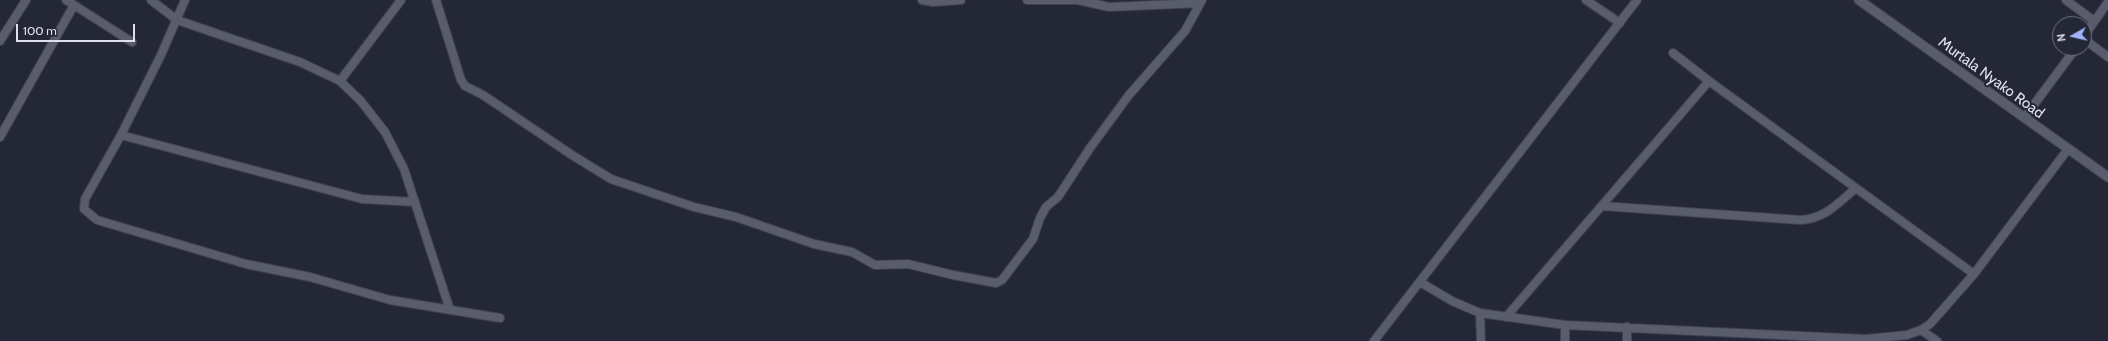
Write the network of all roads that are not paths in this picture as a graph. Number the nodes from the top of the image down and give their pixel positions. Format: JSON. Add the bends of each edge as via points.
{"nodes":[{"id":1,"x":26,"y":0,"type":"edge"},
{"id":2,"x":66,"y":0,"type":"edge"},
{"id":3,"x":151,"y":0,"type":"edge"},
{"id":4,"x":185,"y":0,"type":"edge"},
{"id":5,"x":401,"y":0,"type":"edge"},
{"id":6,"x":436,"y":0,"type":"edge"},
{"id":7,"x":922,"y":0,"type":"edge"},
{"id":8,"x":961,"y":0,"type":"edge"},
{"id":9,"x":1027,"y":0,"type":"edge"},
{"id":10,"x":1586,"y":0,"type":"edge"},
{"id":11,"x":1637,"y":0,"type":"edge"},
{"id":12,"x":1859,"y":0,"type":"edge"},
{"id":13,"x":2066,"y":0,"type":"edge"},
{"id":14,"x":1201,"y":2,"type":"edge"},
{"id":15,"x":2108,"y":2,"type":"edge"},
{"id":16,"x":74,"y":5,"type":"junction"},
{"id":17,"x":177,"y":20,"type":"junction"},
{"id":18,"x":2094,"y":21,"type":"junction"},
{"id":19,"x":1620,"y":22,"type":"junction"},
{"id":20,"x":2092,"y":24,"type":"edge"},
{"id":21,"x":0,"y":41,"type":"edge"},
{"id":22,"x":132,"y":42,"type":"dead end"},
{"id":23,"x":2092,"y":44,"type":"edge"},
{"id":24,"x":1673,"y":53,"type":"dead end"},
{"id":25,"x":2070,"y":56,"type":"edge"},
{"id":26,"x":2108,"y":57,"type":"edge"},
{"id":27,"x":340,"y":81,"type":"junction"},
{"id":28,"x":1709,"y":81,"type":"junction"},
{"id":29,"x":2024,"y":118,"type":"junction"},
{"id":30,"x":121,"y":135,"type":"junction"},
{"id":31,"x":0,"y":137,"type":"edge"},
{"id":32,"x":2068,"y":149,"type":"junction"},
{"id":33,"x":2108,"y":177,"type":"edge"},
{"id":34,"x":1856,"y":188,"type":"junction"},
{"id":35,"x":415,"y":202,"type":"junction"},
{"id":36,"x":1602,"y":206,"type":"junction"},
{"id":37,"x":1974,"y":274,"type":"junction"},
{"id":38,"x":1420,"y":282,"type":"junction"},
{"id":39,"x":450,"y":310,"type":"junction"},
{"id":40,"x":1480,"y":313,"type":"junction"},
{"id":41,"x":1506,"y":317,"type":"junction"},
{"id":42,"x":500,"y":318,"type":"dead end"},
{"id":43,"x":1565,"y":325,"type":"junction"},
{"id":44,"x":1627,"y":327,"type":"junction"},
{"id":45,"x":1921,"y":330,"type":"junction"},
{"id":46,"x":1780,"y":338,"type":"edge"},
{"id":47,"x":1865,"y":340,"type":"edge"},
{"id":48,"x":1374,"y":341,"type":"edge"},
{"id":49,"x":1481,"y":341,"type":"edge"},
{"id":50,"x":1565,"y":341,"type":"edge"},
{"id":51,"x":1627,"y":341,"type":"edge"},
{"id":52,"x":1937,"y":341,"type":"edge"}],
"edges":[{"from":1,"to":21,"type":"street"},
{"from":2,"to":16,"type":"street"},
{"from":3,"to":17,"type":"street"},
{"from":4,"to":17,"type":"street"},
{"from":5,"to":27,"type":"street"},
{"from":6,"to":14,"type":"street","via":[[465,86],[611,179],[814,244],[852,252],[875,265],[908,264],[996,283],[1002,280],[1033,239],[1042,214],[1058,197],[1090,148],[1130,95],[1185,31]]},
{"from":7,"to":8,"type":"street"},
{"from":9,"to":14,"type":"street","via":[[1078,0],[1109,7]]},
{"from":10,"to":19,"type":"street"},
{"from":11,"to":19,"type":"street"},
{"from":12,"to":29,"type":"street","name":"Murtala Nyako Road"},
{"from":13,"to":18,"type":"street"},
{"from":15,"to":18,"type":"street"},
{"from":16,"to":22,"type":"street"},
{"from":16,"to":31,"type":"street"},
{"from":17,"to":27,"type":"street","via":[[300,62]]},
{"from":17,"to":30,"type":"street"},
{"from":18,"to":20,"type":"street"},
{"from":19,"to":38,"type":"street"},
{"from":23,"to":26,"type":"street"},
{"from":24,"to":28,"type":"street"},
{"from":25,"to":29,"type":"street"},
{"from":27,"to":35,"type":"street","via":[[360,100],[385,132],[404,168]]},
{"from":28,"to":34,"type":"street"},
{"from":28,"to":36,"type":"street"},
{"from":29,"to":32,"type":"street","name":"Murtala Nyako Road"},
{"from":30,"to":35,"type":"street","via":[[362,199]]},
{"from":30,"to":39,"type":"street","via":[[85,199],[84,209],[97,220],[246,264],[310,277],[390,300]]},
{"from":32,"to":33,"type":"street","name":"Murtala Nyako Road"},
{"from":32,"to":37,"type":"street"},
{"from":34,"to":36,"type":"street","via":[[1813,220]]},
{"from":34,"to":37,"type":"street"},
{"from":35,"to":39,"type":"street"},
{"from":36,"to":41,"type":"street"},
{"from":37,"to":45,"type":"street","via":[[1930,324]]},
{"from":38,"to":40,"type":"street","via":[[1452,301]]},
{"from":38,"to":48,"type":"street"},
{"from":39,"to":42,"type":"street"},
{"from":40,"to":41,"type":"street"},
{"from":40,"to":49,"type":"street"},
{"from":41,"to":43,"type":"street"},
{"from":43,"to":44,"type":"street"},
{"from":43,"to":50,"type":"street"},
{"from":44,"to":46,"type":"street"},
{"from":44,"to":51,"type":"street"},
{"from":45,"to":47,"type":"street","via":[[1902,336]]},
{"from":45,"to":52,"type":"street"},
{"from":46,"to":47,"type":"street"}]}
